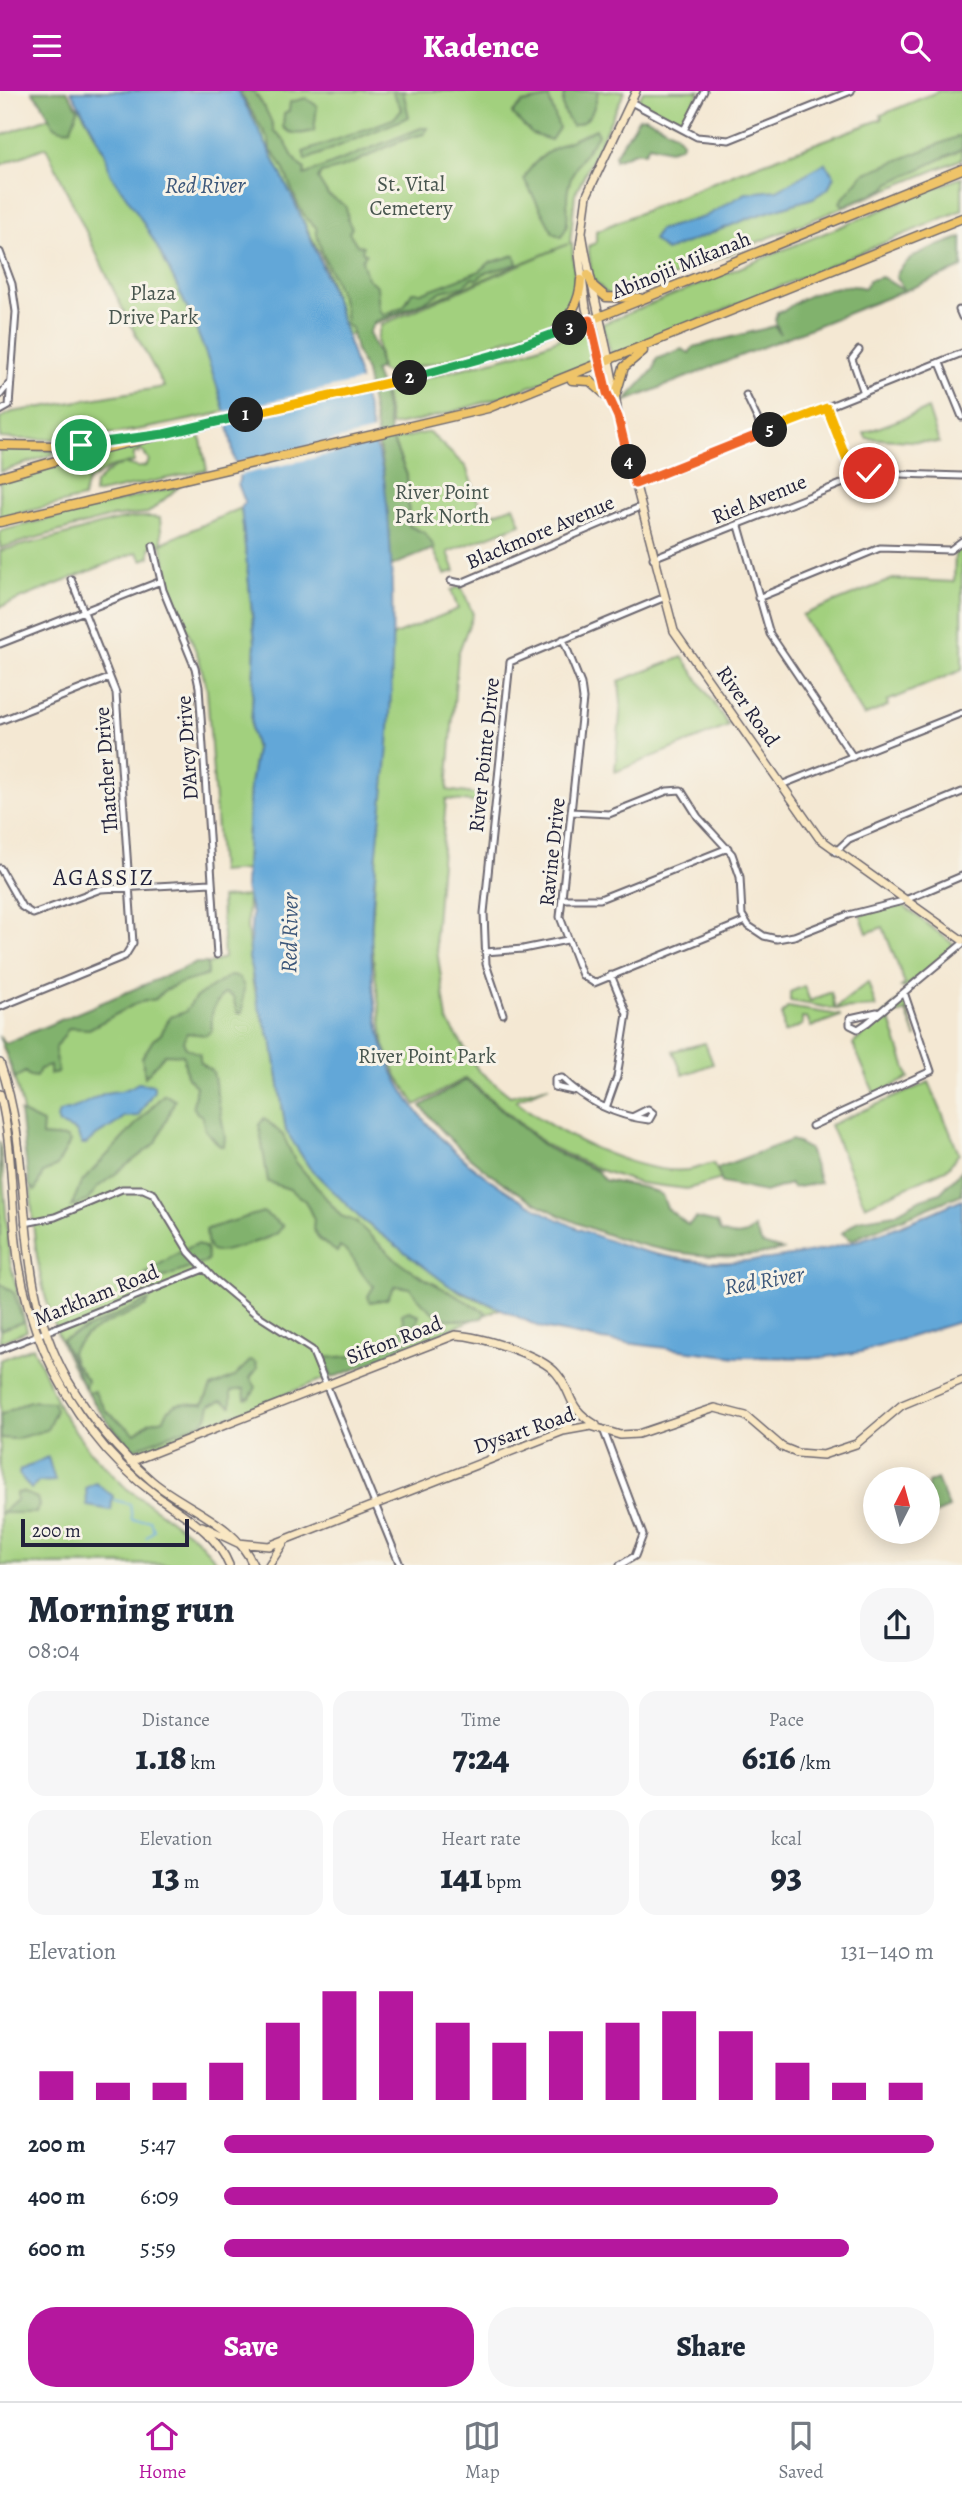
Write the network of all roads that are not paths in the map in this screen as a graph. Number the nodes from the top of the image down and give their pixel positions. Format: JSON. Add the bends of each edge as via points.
{"nodes":[{"id":1,"x":636,"y":91,"type":"edge"},
{"id":2,"x":704,"y":91,"type":"edge"},
{"id":3,"x":851,"y":91,"type":"edge"},
{"id":4,"x":631,"y":102,"type":"junction"},
{"id":5,"x":684,"y":130,"type":"junction"},
{"id":6,"x":961,"y":170,"type":"edge"},
{"id":7,"x":962,"y":216,"type":"edge"},
{"id":8,"x":0,"y":252,"type":"edge"},
{"id":9,"x":585,"y":277,"type":"junction"},
{"id":10,"x":646,"y":298,"type":"junction"},
{"id":11,"x":594,"y":319,"type":"junction"},
{"id":12,"x":552,"y":335,"type":"junction"},
{"id":13,"x":654,"y":344,"type":"junction"},
{"id":14,"x":859,"y":349,"type":"dead end"},
{"id":15,"x":962,"y":353,"type":"edge"},
{"id":16,"x":604,"y":363,"type":"junction"},
{"id":17,"x":940,"y":363,"type":"junction"},
{"id":18,"x":9,"y":384,"type":"junction"},
{"id":19,"x":552,"y":385,"type":"junction"},
{"id":20,"x":864,"y":393,"type":"junction"},
{"id":21,"x":0,"y":395,"type":"edge"},
{"id":22,"x":612,"y":395,"type":"junction"},
{"id":23,"x":746,"y":395,"type":"dead end"},
{"id":24,"x":827,"y":408,"type":"junction"},
{"id":25,"x":0,"y":411,"type":"edge"},
{"id":26,"x":962,"y":417,"type":"edge"},
{"id":27,"x":764,"y":433,"type":"junction"},
{"id":28,"x":164,"y":434,"type":"junction"},
{"id":29,"x":0,"y":445,"type":"edge"},
{"id":30,"x":962,"y":476,"type":"edge"},
{"id":31,"x":0,"y":477,"type":"edge"},
{"id":32,"x":854,"y":478,"type":"junction"},
{"id":33,"x":635,"y":484,"type":"junction"},
{"id":34,"x":640,"y":507,"type":"junction"},
{"id":35,"x":0,"y":523,"type":"edge"},
{"id":36,"x":738,"y":526,"type":"junction"},
{"id":37,"x":962,"y":541,"type":"edge"},
{"id":38,"x":153,"y":546,"type":"dead end"},
{"id":39,"x":653,"y":558,"type":"junction"},
{"id":40,"x":71,"y":579,"type":"dead end"},
{"id":41,"x":161,"y":581,"type":"junction"},
{"id":42,"x":451,"y":582,"type":"dead end"},
{"id":43,"x":663,"y":598,"type":"junction"},
{"id":44,"x":758,"y":598,"type":"junction"},
{"id":45,"x":84,"y":612,"type":"junction"},
{"id":46,"x":563,"y":639,"type":"junction"},
{"id":47,"x":0,"y":644,"type":"edge"},
{"id":48,"x":109,"y":678,"type":"junction"},
{"id":49,"x":962,"y":713,"type":"edge"},
{"id":50,"x":0,"y":721,"type":"edge"},
{"id":51,"x":853,"y":757,"type":"junction"},
{"id":52,"x":781,"y":785,"type":"junction"},
{"id":53,"x":962,"y":792,"type":"edge"},
{"id":54,"x":571,"y":812,"type":"junction"},
{"id":55,"x":728,"y":848,"type":"junction"},
{"id":56,"x":835,"y":852,"type":"junction"},
{"id":57,"x":0,"y":868,"type":"edge"},
{"id":58,"x":962,"y":876,"type":"edge"},
{"id":59,"x":211,"y":883,"type":"junction"},
{"id":60,"x":129,"y":888,"type":"junction"},
{"id":61,"x":562,"y":899,"type":"junction"},
{"id":62,"x":904,"y":901,"type":"junction"},
{"id":63,"x":746,"y":921,"type":"junction"},
{"id":64,"x":567,"y":940,"type":"junction"},
{"id":65,"x":962,"y":942,"type":"edge"},
{"id":66,"x":485,"y":952,"type":"junction"},
{"id":67,"x":217,"y":955,"type":"dead end"},
{"id":68,"x":611,"y":975,"type":"junction"},
{"id":69,"x":904,"y":992,"type":"junction"},
{"id":70,"x":0,"y":1007,"type":"edge"},
{"id":71,"x":877,"y":1012,"type":"junction"},
{"id":72,"x":503,"y":1014,"type":"dead end"},
{"id":73,"x":0,"y":1063,"type":"edge"},
{"id":74,"x":573,"y":1091,"type":"dead end"},
{"id":75,"x":0,"y":1094,"type":"edge"},
{"id":76,"x":606,"y":1108,"type":"junction"},
{"id":77,"x":632,"y":1117,"type":"dead end"},
{"id":78,"x":812,"y":1126,"type":"dead end"},
{"id":79,"x":24,"y":1223,"type":"junction"},
{"id":80,"x":204,"y":1269,"type":"junction"},
{"id":81,"x":46,"y":1332,"type":"junction"},
{"id":82,"x":37,"y":1335,"type":"junction"},
{"id":83,"x":0,"y":1350,"type":"edge"},
{"id":84,"x":962,"y":1380,"type":"edge"},
{"id":85,"x":325,"y":1385,"type":"junction"},
{"id":86,"x":572,"y":1405,"type":"junction"},
{"id":87,"x":603,"y":1429,"type":"junction"},
{"id":88,"x":563,"y":1431,"type":"junction"},
{"id":89,"x":130,"y":1462,"type":"junction"},
{"id":90,"x":376,"y":1506,"type":"junction"},
{"id":91,"x":202,"y":1526,"type":"junction"},
{"id":92,"x":284,"y":1541,"type":"junction"},
{"id":93,"x":241,"y":1544,"type":"junction"},
{"id":94,"x":229,"y":1565,"type":"edge"},
{"id":95,"x":253,"y":1565,"type":"edge"},
{"id":96,"x":269,"y":1565,"type":"edge"},
{"id":97,"x":400,"y":1565,"type":"edge"},
{"id":98,"x":620,"y":1565,"type":"edge"}],
"edges":[{"from":1,"to":4,"type":"street","name":"River Road"},
{"from":2,"to":5,"type":"street"},
{"from":3,"to":5,"type":"street","via":[[729,140],[697,137]]},
{"from":4,"to":5,"type":"street"},
{"from":4,"to":9,"type":"street","name":"River Road","via":[[585,204]]},
{"from":6,"to":10,"type":"main road","name":"Abinojii Mikanah"},
{"from":7,"to":13,"type":"main road"},
{"from":8,"to":18,"type":"street","via":[[16,312]]},
{"from":9,"to":10,"type":"main road","via":[[606,297]]},
{"from":9,"to":11,"type":"street","name":"River Road"},
{"from":9,"to":12,"type":"main road","via":[[575,309]]},
{"from":10,"to":11,"type":"main road","name":"Abinojii Mikanah"},
{"from":11,"to":12,"type":"main road","name":"Abinojii Mikanah"},
{"from":11,"to":16,"type":"street","name":"River Road"},
{"from":12,"to":28,"type":"main road","name":"Abinojii Mikanah","via":[[466,364]]},
{"from":13,"to":16,"type":"main road"},
{"from":13,"to":22,"type":"main road","via":[[624,367]]},
{"from":14,"to":20,"type":"street","via":[[852,359]]},
{"from":15,"to":17,"type":"street"},
{"from":16,"to":19,"type":"main road"},
{"from":16,"to":22,"type":"street","name":"River Road"},
{"from":17,"to":20,"type":"street"},
{"from":17,"to":26,"type":"street"},
{"from":18,"to":21,"type":"street"},
{"from":18,"to":25,"type":"street","via":[[9,406]]},
{"from":19,"to":22,"type":"main road","via":[[583,379]]},
{"from":19,"to":35,"type":"main road","via":[[427,424]]},
{"from":20,"to":24,"type":"street"},
{"from":22,"to":33,"type":"street","name":"River Road"},
{"from":23,"to":27,"type":"street"},
{"from":24,"to":27,"type":"street"},
{"from":24,"to":32,"type":"street"},
{"from":27,"to":33,"type":"street"},
{"from":28,"to":29,"type":"main road","via":[[69,446]]},
{"from":28,"to":31,"type":"main road","name":"Abinojii Mikanah"},
{"from":30,"to":32,"type":"street","name":"Riel Avenue","via":[[883,472]]},
{"from":32,"to":36,"type":"street","name":"Riel Avenue"},
{"from":33,"to":34,"type":"street","name":"River Road"},
{"from":34,"to":39,"type":"street","name":"River Road"},
{"from":34,"to":42,"type":"street","name":"Blackmore Avenue","via":[[461,583]]},
{"from":36,"to":39,"type":"street","name":"Riel Avenue"},
{"from":36,"to":44,"type":"street"},
{"from":37,"to":44,"type":"street","via":[[950,550],[880,548]]},
{"from":38,"to":41,"type":"street","name":"D'Arcy Drive"},
{"from":39,"to":43,"type":"street","name":"River Road"},
{"from":40,"to":45,"type":"street","name":"Thatcher Drive"},
{"from":41,"to":45,"type":"street"},
{"from":41,"to":59,"type":"street","name":"D'Arcy Drive","via":[[199,687]]},
{"from":43,"to":46,"type":"street","name":"River Pointe Drive"},
{"from":43,"to":52,"type":"street","name":"River Road","via":[[674,631]]},
{"from":44,"to":51,"type":"street","via":[[770,634]]},
{"from":45,"to":47,"type":"street"},
{"from":45,"to":48,"type":"street","name":"Thatcher Drive"},
{"from":46,"to":54,"type":"street","name":"Ravine Drive","via":[[583,699]]},
{"from":46,"to":66,"type":"street","name":"River Pointe Drive","via":[[515,659],[509,666],[484,913]]},
{"from":48,"to":50,"type":"street"},
{"from":48,"to":60,"type":"street","name":"Thatcher Drive","via":[[120,718]]},
{"from":49,"to":51,"type":"street"},
{"from":51,"to":52,"type":"street"},
{"from":52,"to":56,"type":"street","name":"River Road","via":[[819,838]]},
{"from":53,"to":56,"type":"street","via":[[849,839]]},
{"from":54,"to":55,"type":"street","via":[[609,814],[677,789]]},
{"from":54,"to":61,"type":"street","name":"Ravine Drive"},
{"from":55,"to":61,"type":"street","via":[[616,894],[584,901]]},
{"from":55,"to":63,"type":"street","via":[[737,867],[740,907]]},
{"from":56,"to":62,"type":"street","name":"River Road"},
{"from":57,"to":60,"type":"street","via":[[22,907],[33,914],[93,891]]},
{"from":58,"to":62,"type":"street"},
{"from":59,"to":60,"type":"street"},
{"from":59,"to":67,"type":"street","name":"D'Arcy Drive"},
{"from":60,"to":70,"type":"street","name":"Thatcher Drive","via":[[131,951]]},
{"from":61,"to":64,"type":"street","name":"Ravine Drive","via":[[561,921]]},
{"from":62,"to":63,"type":"street","via":[[865,909],[782,939],[764,936]]},
{"from":62,"to":65,"type":"street","name":"River Road"},
{"from":63,"to":68,"type":"street","name":"Ravine Drive"},
{"from":64,"to":66,"type":"street"},
{"from":64,"to":68,"type":"street","name":"Ravine Drive","via":[[587,980],[594,983]]},
{"from":65,"to":69,"type":"street"},
{"from":66,"to":72,"type":"street","name":"River Pointe Drive"},
{"from":68,"to":76,"type":"street","via":[[627,1014],[617,1077]]},
{"from":69,"to":71,"type":"street"},
{"from":69,"to":78,"type":"street","via":[[931,1071]]},
{"from":71,"to":71,"type":"street","via":[[856,1014],[850,1024],[858,1029]]},
{"from":73,"to":79,"type":"street","via":[[15,1120]]},
{"from":74,"to":76,"type":"street"},
{"from":75,"to":82,"type":"street","via":[[20,1267]]},
{"from":76,"to":77,"type":"street"},
{"from":79,"to":80,"type":"street","via":[[55,1217],[122,1189],[148,1190],[157,1196]]},
{"from":79,"to":81,"type":"street","via":[[32,1285]]},
{"from":80,"to":81,"type":"street","name":"Markham Road"},
{"from":80,"to":85,"type":"street","via":[[247,1308],[307,1345]]},
{"from":81,"to":82,"type":"street","name":"Markham Road"},
{"from":81,"to":89,"type":"street","via":[[86,1408]]},
{"from":82,"to":83,"type":"street","name":"Markham Road"},
{"from":82,"to":91,"type":"street","via":[[65,1392],[109,1452],[152,1492]]},
{"from":84,"to":87,"type":"street","name":"Dysart Road","via":[[902,1405],[856,1444],[822,1455],[782,1447],[746,1416],[715,1408],[638,1434],[620,1435]]},
{"from":85,"to":86,"type":"street","name":"Sifton Road","via":[[443,1338],[466,1336],[553,1369]]},
{"from":85,"to":89,"type":"street","name":"Sifton Road"},
{"from":85,"to":90,"type":"street"},
{"from":86,"to":87,"type":"street","name":"Sifton Road"},
{"from":86,"to":88,"type":"street","via":[[570,1423]]},
{"from":87,"to":88,"type":"street","name":"Dysart Road","via":[[582,1426]]},
{"from":87,"to":98,"type":"street","via":[[642,1531],[632,1560]]},
{"from":88,"to":90,"type":"street","name":"Dysart Road"},
{"from":89,"to":93,"type":"street"},
{"from":90,"to":92,"type":"street","name":"Dysart Road"},
{"from":90,"to":97,"type":"street"},
{"from":91,"to":93,"type":"street","name":"Dysart Road"},
{"from":91,"to":94,"type":"street"},
{"from":92,"to":93,"type":"street","name":"Dysart Road","via":[[263,1547]]},
{"from":92,"to":96,"type":"street"},
{"from":93,"to":95,"type":"street"}]}
